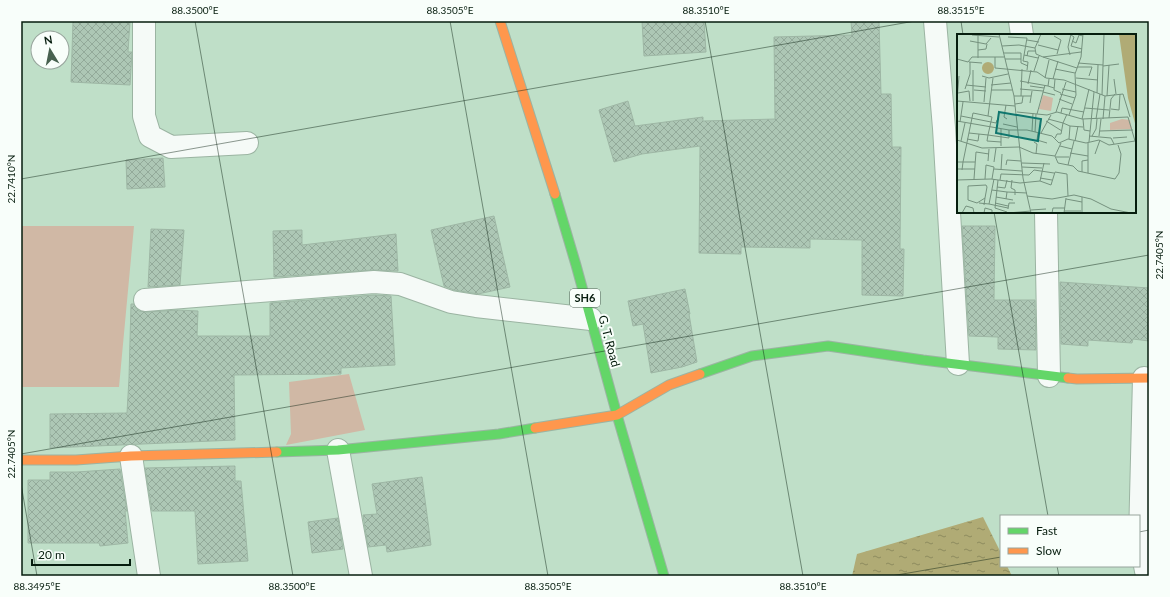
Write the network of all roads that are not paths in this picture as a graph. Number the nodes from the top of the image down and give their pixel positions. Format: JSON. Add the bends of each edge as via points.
{"nodes":[{"id":1,"x":144,"y":21,"type":"edge"},
{"id":2,"x":500,"y":21,"type":"edge"},
{"id":3,"x":935,"y":21,"type":"edge"},
{"id":4,"x":1020,"y":21,"type":"edge"},
{"id":5,"x":1022,"y":34,"type":"edge"},
{"id":6,"x":247,"y":143,"type":"dead end"},
{"id":7,"x":1046,"y":213,"type":"edge"},
{"id":8,"x":145,"y":300,"type":"dead end"},
{"id":9,"x":591,"y":319,"type":"junction"},
{"id":10,"x":958,"y":364,"type":"junction"},
{"id":11,"x":1049,"y":376,"type":"junction"},
{"id":12,"x":1146,"y":378,"type":"edge"},
{"id":13,"x":617,"y":415,"type":"junction"},
{"id":14,"x":338,"y":450,"type":"junction"},
{"id":15,"x":131,"y":456,"type":"junction"},
{"id":16,"x":21,"y":460,"type":"edge"},
{"id":17,"x":1149,"y":575,"type":"edge"},
{"id":18,"x":148,"y":576,"type":"edge"},
{"id":19,"x":361,"y":576,"type":"edge"},
{"id":20,"x":664,"y":576,"type":"edge"}],
"edges":[{"from":1,"to":6,"type":"street","via":[[144,116],[150,136],[171,147]]},
{"from":2,"to":9,"type":"street","name":"G. T. Road","number":"SH6","via":[[543,154]]},
{"from":3,"to":10,"type":"street"},
{"from":4,"to":5,"type":"street"},
{"from":7,"to":11,"type":"street"},
{"from":8,"to":9,"type":"street","via":[[374,282],[400,284],[450,302]]},
{"from":9,"to":13,"type":"street","name":"G. T. Road","number":"SH6"},
{"from":10,"to":11,"type":"street"},
{"from":10,"to":13,"type":"street","via":[[828,346],[752,356],[670,385]]},
{"from":11,"to":12,"type":"street","via":[[1076,379]]},
{"from":12,"to":17,"type":"street","via":[[1140,539]]},
{"from":13,"to":14,"type":"street","via":[[499,434]]},
{"from":13,"to":20,"type":"street","name":"G. T. Road","number":"SH6"},
{"from":14,"to":15,"type":"street"},
{"from":14,"to":19,"type":"street"},
{"from":15,"to":16,"type":"street"},
{"from":15,"to":18,"type":"street"}]}
